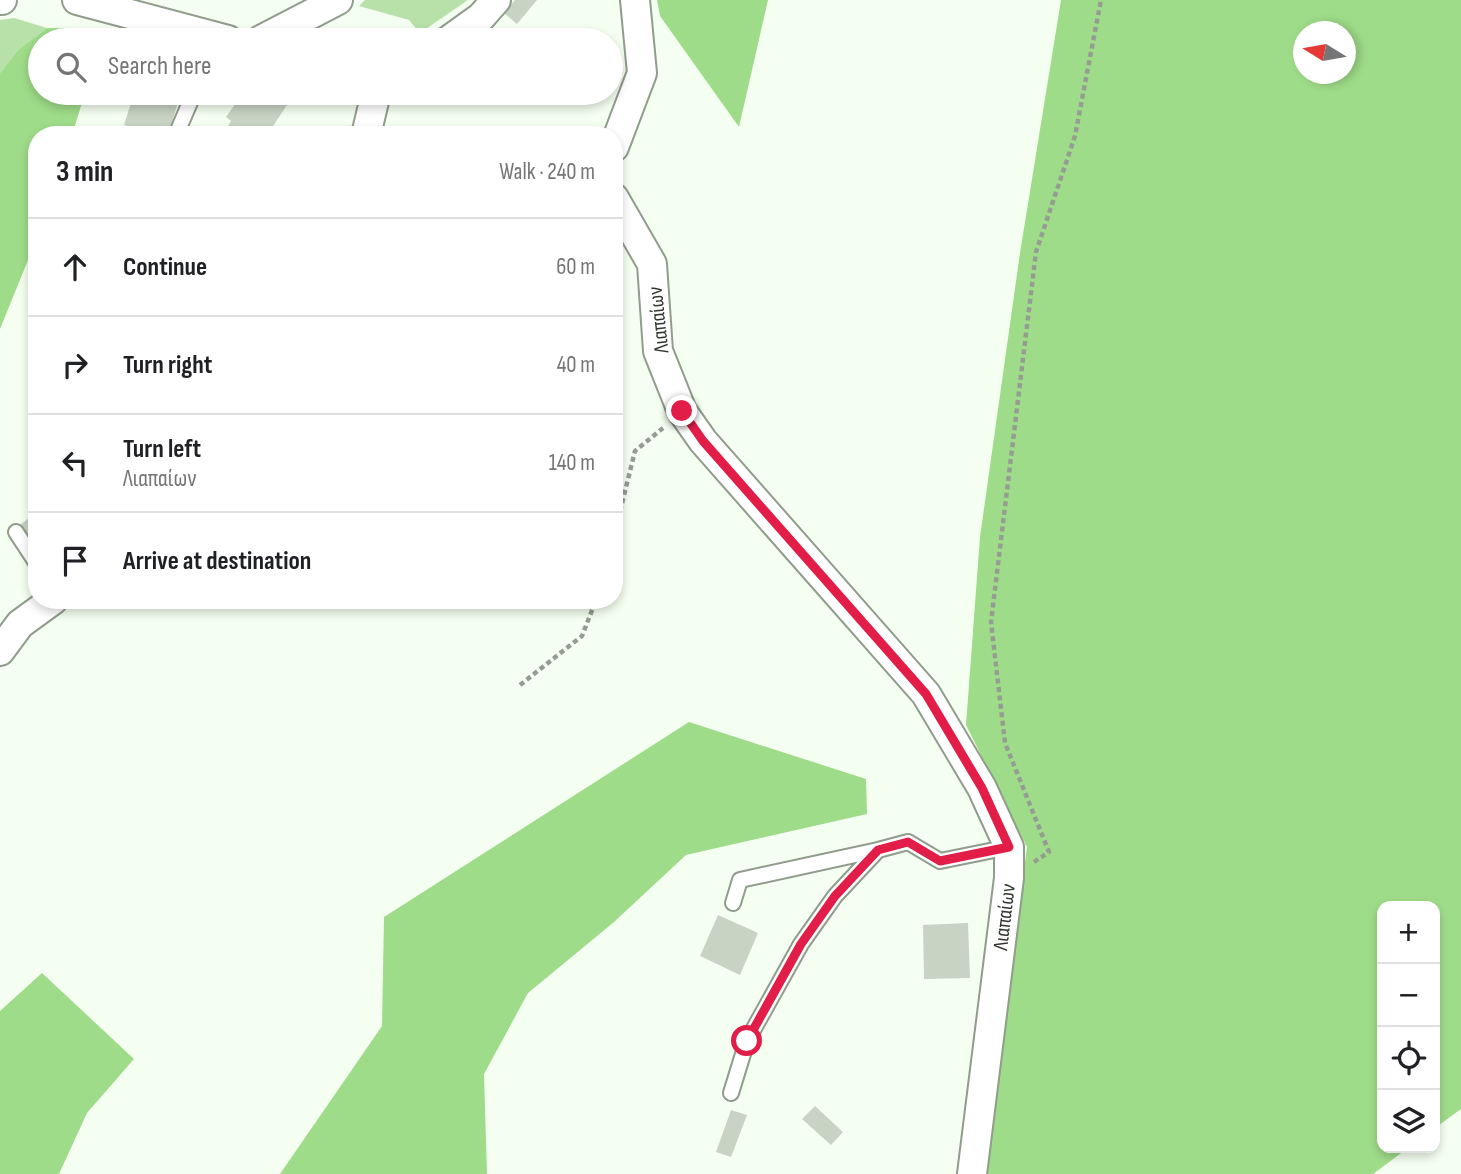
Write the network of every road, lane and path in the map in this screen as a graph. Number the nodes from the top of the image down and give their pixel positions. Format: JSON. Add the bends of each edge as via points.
{"nodes":[{"id":1,"x":77,"y":0,"type":"edge"},
{"id":2,"x":338,"y":0,"type":"edge"},
{"id":3,"x":496,"y":0,"type":"edge"},
{"id":4,"x":635,"y":0,"type":"edge"},
{"id":5,"x":1101,"y":0,"type":"edge"},
{"id":6,"x":179,"y":28,"type":"edge"},
{"id":7,"x":284,"y":28,"type":"edge"},
{"id":8,"x":466,"y":28,"type":"edge"},
{"id":9,"x":189,"y":105,"type":"edge"},
{"id":10,"x":373,"y":105,"type":"edge"},
{"id":11,"x":180,"y":126,"type":"edge"},
{"id":12,"x":368,"y":126,"type":"edge"},
{"id":13,"x":622,"y":126,"type":"edge"},
{"id":14,"x":623,"y":214,"type":"edge"},
{"id":15,"x":682,"y":411,"type":"junction"},
{"id":16,"x":623,"y":500,"type":"edge"},
{"id":17,"x":16,"y":532,"type":"dead end"},
{"id":18,"x":28,"y":550,"type":"edge"},
{"id":19,"x":41,"y":609,"type":"edge"},
{"id":20,"x":592,"y":609,"type":"edge"},
{"id":21,"x":0,"y":651,"type":"edge"},
{"id":22,"x":520,"y":685,"type":"dead end"},
{"id":23,"x":1009,"y":847,"type":"junction"},
{"id":24,"x":878,"y":850,"type":"junction"},
{"id":25,"x":1009,"y":878,"type":"junction"},
{"id":26,"x":733,"y":903,"type":"dead end"},
{"id":27,"x":731,"y":1093,"type":"dead end"},
{"id":28,"x":972,"y":1174,"type":"edge"}],
"edges":[{"from":1,"to":6,"type":"street"},
{"from":2,"to":7,"type":"street"},
{"from":3,"to":8,"type":"street"},
{"from":4,"to":13,"type":"street","via":[[642,73]]},
{"from":5,"to":25,"type":"path","via":[[1075,136],[1036,252],[991,622],[1005,743],[1049,852]]},
{"from":9,"to":11,"type":"lane"},
{"from":10,"to":12,"type":"street"},
{"from":14,"to":15,"type":"street","name":"Λιαπαίων","via":[[652,264],[658,351]]},
{"from":15,"to":16,"type":"path","via":[[635,451]]},
{"from":15,"to":23,"type":"street","name":"Λιαπαίων","via":[[703,441],[926,694],[982,788]]},
{"from":17,"to":18,"type":"lane"},
{"from":19,"to":21,"type":"street","via":[[20,624]]},
{"from":20,"to":22,"type":"path","via":[[582,636]]},
{"from":23,"to":24,"type":"lane","via":[[940,861],[908,842]]},
{"from":23,"to":25,"type":"street","name":"Λιαπαίων"},
{"from":24,"to":26,"type":"lane","via":[[740,880]]},
{"from":24,"to":27,"type":"lane","via":[[835,896],[801,944],[747,1041]]},
{"from":25,"to":28,"type":"street","name":"Λιαπαίων"}]}
